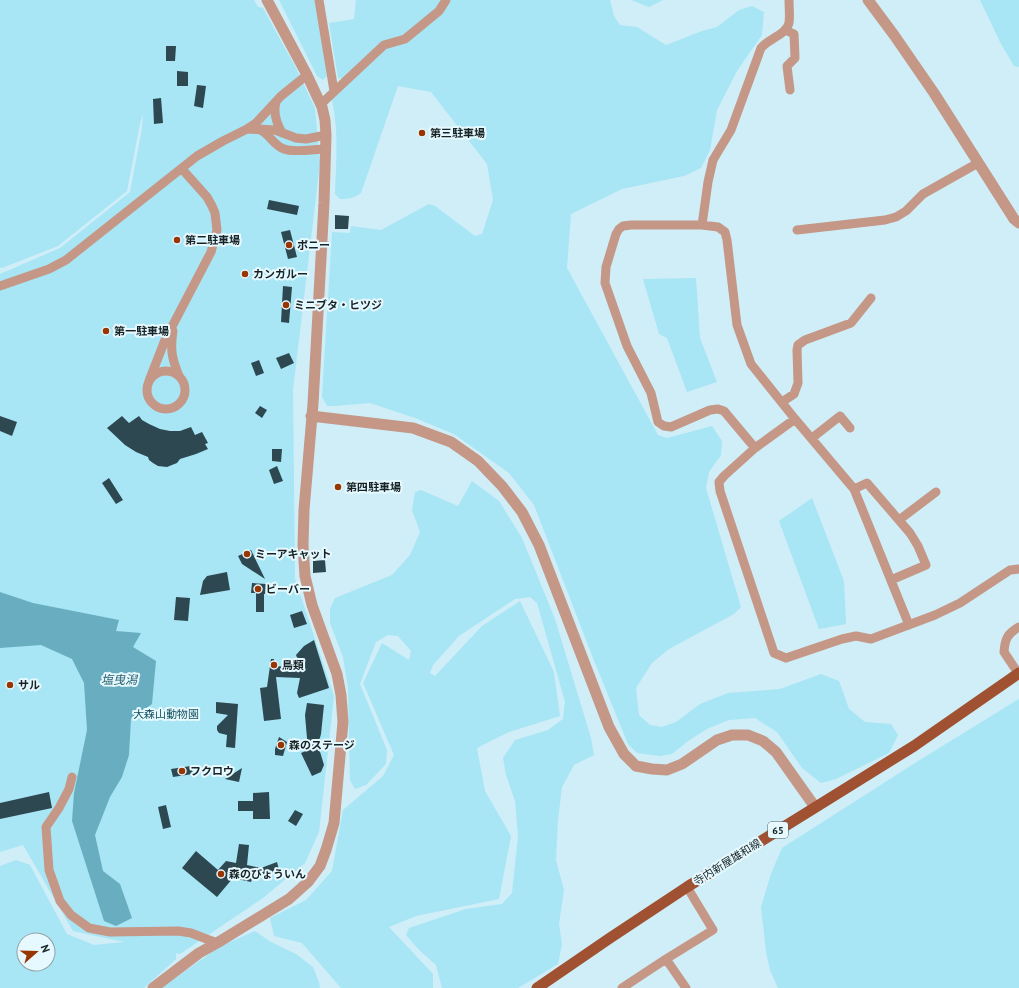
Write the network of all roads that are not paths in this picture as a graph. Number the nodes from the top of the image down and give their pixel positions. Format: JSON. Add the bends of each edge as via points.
{"nodes":[{"id":1,"x":267,"y":0,"type":"edge"},
{"id":2,"x":319,"y":0,"type":"edge"},
{"id":3,"x":446,"y":0,"type":"edge"},
{"id":4,"x":789,"y":0,"type":"edge"},
{"id":5,"x":868,"y":0,"type":"edge"},
{"id":6,"x":785,"y":30,"type":"junction"},
{"id":7,"x":307,"y":75,"type":"junction"},
{"id":8,"x":790,"y":90,"type":"dead end"},
{"id":9,"x":334,"y":91,"type":"junction"},
{"id":10,"x":276,"y":102,"type":"junction"},
{"id":11,"x":321,"y":104,"type":"junction"},
{"id":12,"x":259,"y":129,"type":"junction"},
{"id":13,"x":247,"y":130,"type":"junction"},
{"id":14,"x":282,"y":132,"type":"junction"},
{"id":15,"x":326,"y":135,"type":"junction"},
{"id":16,"x":325,"y":149,"type":"junction"},
{"id":17,"x":978,"y":163,"type":"junction"},
{"id":18,"x":182,"y":169,"type":"junction"},
{"id":19,"x":1019,"y":223,"type":"edge"},
{"id":20,"x":702,"y":225,"type":"junction"},
{"id":21,"x":797,"y":230,"type":"dead end"},
{"id":22,"x":0,"y":286,"type":"edge"},
{"id":23,"x":871,"y":298,"type":"dead end"},
{"id":24,"x":174,"y":324,"type":"junction"},
{"id":25,"x":179,"y":376,"type":"junction"},
{"id":26,"x":149,"y":381,"type":"junction"},
{"id":27,"x":782,"y":402,"type":"junction"},
{"id":28,"x":312,"y":416,"type":"junction"},
{"id":29,"x":795,"y":419,"type":"junction"},
{"id":30,"x":850,"y":428,"type":"dead end"},
{"id":31,"x":812,"y":438,"type":"junction"},
{"id":32,"x":755,"y":448,"type":"junction"},
{"id":33,"x":854,"y":489,"type":"junction"},
{"id":34,"x":936,"y":492,"type":"dead end"},
{"id":35,"x":899,"y":520,"type":"junction"},
{"id":36,"x":1019,"y":569,"type":"edge"},
{"id":37,"x":890,"y":580,"type":"junction"},
{"id":38,"x":909,"y":625,"type":"junction"},
{"id":39,"x":1019,"y":627,"type":"edge"},
{"id":40,"x":1019,"y":673,"type":"edge"},
{"id":41,"x":72,"y":777,"type":"dead end"},
{"id":42,"x":815,"y":807,"type":"junction"},
{"id":43,"x":687,"y":887,"type":"junction"},
{"id":44,"x":217,"y":943,"type":"junction"},
{"id":45,"x":666,"y":959,"type":"junction"},
{"id":46,"x":153,"y":988,"type":"edge"},
{"id":47,"x":537,"y":988,"type":"edge"},
{"id":48,"x":622,"y":988,"type":"edge"},
{"id":49,"x":686,"y":988,"type":"edge"}],
"edges":[{"from":1,"to":7,"type":"street"},
{"from":2,"to":9,"type":"street"},
{"from":3,"to":9,"type":"street","via":[[439,11],[404,39],[384,45]]},
{"from":4,"to":6,"type":"street","via":[[789,19]]},
{"from":5,"to":17,"type":"street","via":[[934,93]]},
{"from":6,"to":8,"type":"street","via":[[794,34],[795,58],[787,66]]},
{"from":6,"to":20,"type":"street","via":[[761,48],[731,130],[713,160]]},
{"from":7,"to":10,"type":"street"},
{"from":7,"to":11,"type":"street"},
{"from":9,"to":11,"type":"street"},
{"from":10,"to":13,"type":"street"},
{"from":10,"to":14,"type":"street","via":[[274,107],[277,125]]},
{"from":11,"to":15,"type":"street"},
{"from":12,"to":13,"type":"street"},
{"from":12,"to":14,"type":"street"},
{"from":12,"to":16,"type":"street","via":[[285,150]]},
{"from":13,"to":18,"type":"street","via":[[210,148]]},
{"from":14,"to":15,"type":"street","via":[[306,139]]},
{"from":15,"to":16,"type":"street"},
{"from":16,"to":28,"type":"street"},
{"from":17,"to":19,"type":"street"},
{"from":17,"to":21,"type":"street","via":[[923,194],[896,217]]},
{"from":18,"to":22,"type":"street","via":[[60,264]]},
{"from":18,"to":24,"type":"street","via":[[207,197],[216,213],[217,230],[211,252]]},
{"from":20,"to":27,"type":"street","via":[[718,227],[725,232],[737,325],[751,364]]},
{"from":20,"to":32,"type":"street","via":[[623,226],[616,234],[610,251],[605,283],[627,346],[651,394],[658,422],[671,427],[718,409],[724,411]]},
{"from":23,"to":27,"type":"street","via":[[851,322],[798,345],[798,383],[794,394]]},
{"from":24,"to":25,"type":"street","via":[[171,352]]},
{"from":24,"to":26,"type":"street"},
{"from":25,"to":26,"type":"street","via":[[170,371],[163,371],[152,376]]},
{"from":25,"to":26,"type":"street","via":[[185,389],[184,395],[177,406],[171,408],[158,408],[153,404],[147,393]]},
{"from":27,"to":29,"type":"street"},
{"from":28,"to":42,"type":"street","via":[[413,428],[451,442],[478,462],[502,486],[522,512],[539,545],[609,727],[624,754],[636,766],[667,770],[682,764],[717,740],[732,735],[748,735],[763,741],[776,752]]},
{"from":28,"to":44,"type":"street","via":[[303,545],[305,576],[312,605],[337,674],[341,695],[343,722],[334,823],[320,866],[308,882],[289,899]]},
{"from":29,"to":31,"type":"street"},
{"from":29,"to":32,"type":"street"},
{"from":30,"to":31,"type":"street","via":[[840,416]]},
{"from":31,"to":33,"type":"street"},
{"from":32,"to":38,"type":"street","via":[[719,482],[774,653],[786,658],[842,638],[856,636],[871,639]]},
{"from":33,"to":35,"type":"street","via":[[867,483]]},
{"from":33,"to":37,"type":"street"},
{"from":34,"to":35,"type":"street"},
{"from":35,"to":37,"type":"street","via":[[918,546],[926,565]]},
{"from":36,"to":38,"type":"street","via":[[1010,570],[960,603]]},
{"from":37,"to":38,"type":"street"},
{"from":39,"to":40,"type":"street","via":[[1005,640],[1004,652]]},
{"from":40,"to":42,"type":"main road","name":"寺内新屋雄和線","number":"65","via":[[914,746]]},
{"from":41,"to":44,"type":"street","via":[[69,789],[46,827],[49,870],[60,901],[71,915],[89,928],[110,932],[178,931]]},
{"from":42,"to":43,"type":"main road","name":"寺内新屋雄和線","number":"65"},
{"from":43,"to":45,"type":"street","via":[[713,930]]},
{"from":43,"to":47,"type":"main road","name":"寺内新屋雄和線","number":"65"},
{"from":44,"to":46,"type":"street","via":[[199,953]]},
{"from":45,"to":48,"type":"street"},
{"from":45,"to":49,"type":"street"}]}
